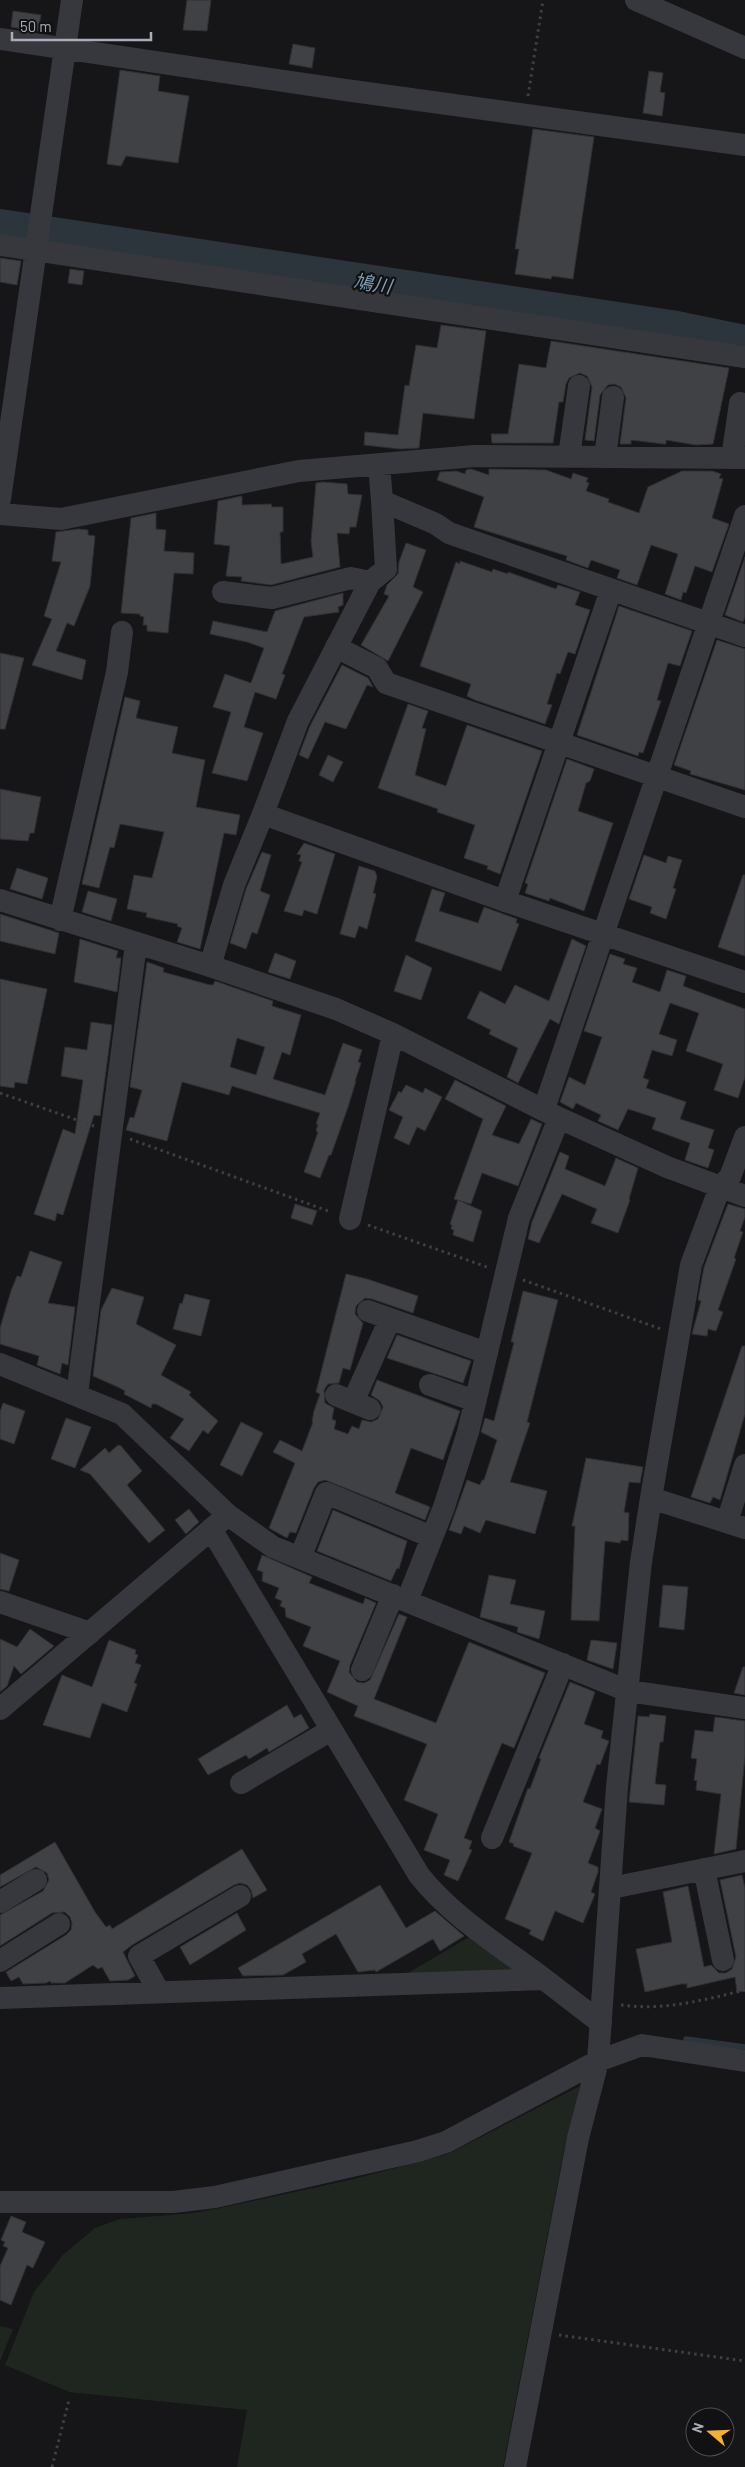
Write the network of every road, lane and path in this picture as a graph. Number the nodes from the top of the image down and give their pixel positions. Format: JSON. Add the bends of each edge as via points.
{"nodes":[{"id":1,"x":72,"y":0,"type":"edge"},
{"id":2,"x":543,"y":0,"type":"edge"},
{"id":3,"x":636,"y":0,"type":"edge"},
{"id":4,"x":0,"y":39,"type":"edge"},
{"id":5,"x":745,"y":48,"type":"edge"},
{"id":6,"x":64,"y":49,"type":"junction"},
{"id":7,"x":526,"y":114,"type":"junction"},
{"id":8,"x":745,"y":145,"type":"edge"},
{"id":9,"x":0,"y":245,"type":"edge"},
{"id":10,"x":35,"y":246,"type":"junction"},
{"id":11,"x":745,"y":357,"type":"edge"},
{"id":12,"x":579,"y":386,"type":"dead end"},
{"id":13,"x":613,"y":397,"type":"dead end"},
{"id":14,"x":740,"y":403,"type":"dead end"},
{"id":15,"x":569,"y":456,"type":"junction"},
{"id":16,"x":606,"y":457,"type":"junction"},
{"id":17,"x":738,"y":458,"type":"edge"},
{"id":18,"x":379,"y":464,"type":"junction"},
{"id":19,"x":0,"y":499,"type":"edge"},
{"id":20,"x":382,"y":501,"type":"junction"},
{"id":21,"x":0,"y":514,"type":"edge"},
{"id":22,"x":745,"y":516,"type":"edge"},
{"id":23,"x":370,"y":582,"type":"junction"},
{"id":24,"x":611,"y":590,"type":"junction"},
{"id":25,"x":223,"y":592,"type":"dead end"},
{"id":26,"x":709,"y":624,"type":"junction"},
{"id":27,"x":122,"y":632,"type":"dead end"},
{"id":28,"x":745,"y":636,"type":"edge"},
{"id":29,"x":336,"y":647,"type":"junction"},
{"id":30,"x":560,"y":743,"type":"junction"},
{"id":31,"x":656,"y":776,"type":"junction"},
{"id":32,"x":745,"y":807,"type":"edge"},
{"id":33,"x":263,"y":814,"type":"junction"},
{"id":34,"x":0,"y":900,"type":"edge"},
{"id":35,"x":505,"y":901,"type":"junction"},
{"id":36,"x":60,"y":920,"type":"junction"},
{"id":37,"x":603,"y":934,"type":"junction"},
{"id":38,"x":136,"y":944,"type":"junction"},
{"id":39,"x":210,"y":966,"type":"junction"},
{"id":40,"x":745,"y":982,"type":"edge"},
{"id":41,"x":393,"y":1034,"type":"junction"},
{"id":42,"x":0,"y":1093,"type":"edge"},
{"id":43,"x":552,"y":1114,"type":"junction"},
{"id":44,"x":113,"y":1133,"type":"junction"},
{"id":45,"x":745,"y":1138,"type":"edge"},
{"id":46,"x":720,"y":1187,"type":"junction"},
{"id":47,"x":745,"y":1196,"type":"edge"},
{"id":48,"x":350,"y":1219,"type":"junction"},
{"id":49,"x":505,"y":1274,"type":"junction"},
{"id":50,"x":368,"y":1311,"type":"dead end"},
{"id":51,"x":390,"y":1319,"type":"junction"},
{"id":52,"x":678,"y":1335,"type":"junction"},
{"id":53,"x":487,"y":1353,"type":"junction"},
{"id":54,"x":0,"y":1364,"type":"edge"},
{"id":55,"x":430,"y":1385,"type":"dead end"},
{"id":56,"x":77,"y":1394,"type":"junction"},
{"id":57,"x":476,"y":1400,"type":"junction"},
{"id":58,"x":353,"y":1402,"type":"dead end"},
{"id":59,"x":745,"y":1465,"type":"edge"},
{"id":60,"x":651,"y":1498,"type":"junction"},
{"id":61,"x":228,"y":1515,"type":"junction"},
{"id":62,"x":736,"y":1525,"type":"edge"},
{"id":63,"x":211,"y":1529,"type":"junction"},
{"id":64,"x":432,"y":1537,"type":"junction"},
{"id":65,"x":300,"y":1558,"type":"junction"},
{"id":66,"x":400,"y":1598,"type":"junction"},
{"id":67,"x":0,"y":1602,"type":"edge"},
{"id":68,"x":90,"y":1632,"type":"junction"},
{"id":69,"x":563,"y":1664,"type":"junction"},
{"id":70,"x":362,"y":1670,"type":"dead end"},
{"id":71,"x":628,"y":1691,"type":"junction"},
{"id":72,"x":745,"y":1708,"type":"edge"},
{"id":73,"x":0,"y":1709,"type":"edge"},
{"id":74,"x":331,"y":1730,"type":"junction"},
{"id":75,"x":241,"y":1783,"type":"dead end"},
{"id":76,"x":492,"y":1838,"type":"dead end"},
{"id":77,"x":745,"y":1861,"type":"edge"},
{"id":78,"x":704,"y":1869,"type":"junction"},
{"id":79,"x":36,"y":1880,"type":"dead end"},
{"id":80,"x":611,"y":1888,"type":"junction"},
{"id":81,"x":240,"y":1896,"type":"dead end"},
{"id":82,"x":0,"y":1902,"type":"edge"},
{"id":83,"x":59,"y":1924,"type":"dead end"},
{"id":84,"x":723,"y":1960,"type":"dead end"},
{"id":85,"x":0,"y":1961,"type":"edge"},
{"id":86,"x":544,"y":1979,"type":"junction"},
{"id":87,"x":745,"y":1990,"type":"edge"},
{"id":88,"x":160,"y":1992,"type":"junction"},
{"id":89,"x":3,"y":1993,"type":"edge"},
{"id":90,"x":602,"y":2013,"type":"junction"},
{"id":91,"x":598,"y":2061,"type":"junction"},
{"id":92,"x":745,"y":2061,"type":"edge"},
{"id":93,"x":0,"y":2203,"type":"edge"},
{"id":94,"x":539,"y":2332,"type":"junction"},
{"id":95,"x":745,"y":2361,"type":"edge"},
{"id":96,"x":69,"y":2400,"type":"dead end"},
{"id":97,"x":52,"y":2467,"type":"edge"},
{"id":98,"x":514,"y":2467,"type":"edge"}],
"edges":[{"from":1,"to":6,"type":"street"},
{"from":2,"to":7,"type":"path"},
{"from":3,"to":5,"type":"street"},
{"from":4,"to":6,"type":"street"},
{"from":6,"to":7,"type":"street"},
{"from":6,"to":10,"type":"street"},
{"from":7,"to":8,"type":"street"},
{"from":9,"to":10,"type":"street"},
{"from":10,"to":11,"type":"street"},
{"from":10,"to":19,"type":"street"},
{"from":12,"to":15,"type":"street"},
{"from":13,"to":16,"type":"street"},
{"from":14,"to":17,"type":"street"},
{"from":15,"to":16,"type":"street"},
{"from":15,"to":18,"type":"street","via":[[475,456]]},
{"from":16,"to":17,"type":"street"},
{"from":18,"to":20,"type":"street"},
{"from":18,"to":21,"type":"street","via":[[299,471],[62,519]]},
{"from":20,"to":23,"type":"street","via":[[386,570]]},
{"from":20,"to":24,"type":"street","via":[[436,524],[449,533]]},
{"from":22,"to":26,"type":"street"},
{"from":23,"to":25,"type":"street","via":[[351,578],[272,598]]},
{"from":23,"to":29,"type":"street"},
{"from":24,"to":26,"type":"street"},
{"from":24,"to":30,"type":"street"},
{"from":26,"to":28,"type":"street"},
{"from":26,"to":31,"type":"street"},
{"from":27,"to":36,"type":"street","via":[[117,672]]},
{"from":29,"to":30,"type":"street","via":[[377,668],[386,683]]},
{"from":29,"to":33,"type":"street","via":[[298,721]]},
{"from":30,"to":31,"type":"street"},
{"from":30,"to":35,"type":"street"},
{"from":31,"to":32,"type":"street"},
{"from":31,"to":37,"type":"street"},
{"from":33,"to":35,"type":"street"},
{"from":33,"to":39,"type":"street","via":[[234,885]]},
{"from":34,"to":36,"type":"street"},
{"from":35,"to":37,"type":"street"},
{"from":36,"to":38,"type":"street"},
{"from":37,"to":40,"type":"street"},
{"from":37,"to":43,"type":"street"},
{"from":38,"to":39,"type":"street"},
{"from":38,"to":44,"type":"street"},
{"from":39,"to":41,"type":"street","via":[[336,1009]]},
{"from":41,"to":43,"type":"street"},
{"from":41,"to":48,"type":"street"},
{"from":42,"to":44,"type":"path"},
{"from":43,"to":46,"type":"street","via":[[667,1167]]},
{"from":43,"to":49,"type":"street"},
{"from":44,"to":48,"type":"path"},
{"from":44,"to":56,"type":"street"},
{"from":45,"to":46,"type":"street","via":[[730,1177]]},
{"from":46,"to":47,"type":"street"},
{"from":46,"to":52,"type":"street","via":[[691,1265]]},
{"from":48,"to":49,"type":"path"},
{"from":49,"to":52,"type":"path"},
{"from":49,"to":53,"type":"street"},
{"from":50,"to":51,"type":"street"},
{"from":51,"to":53,"type":"street"},
{"from":51,"to":58,"type":"street"},
{"from":52,"to":60,"type":"street"},
{"from":53,"to":57,"type":"street"},
{"from":54,"to":56,"type":"street"},
{"from":55,"to":57,"type":"street"},
{"from":56,"to":61,"type":"street","via":[[122,1414]]},
{"from":57,"to":64,"type":"street"},
{"from":59,"to":62,"type":"street"},
{"from":60,"to":62,"type":"street"},
{"from":60,"to":71,"type":"street"},
{"from":61,"to":63,"type":"street"},
{"from":61,"to":65,"type":"street","via":[[273,1547]]},
{"from":63,"to":68,"type":"street"},
{"from":63,"to":74,"type":"street"},
{"from":64,"to":65,"type":"street","via":[[326,1493]]},
{"from":64,"to":66,"type":"street"},
{"from":65,"to":66,"type":"street"},
{"from":66,"to":69,"type":"street"},
{"from":66,"to":70,"type":"street"},
{"from":67,"to":68,"type":"street"},
{"from":68,"to":73,"type":"street"},
{"from":69,"to":71,"type":"street"},
{"from":69,"to":76,"type":"street"},
{"from":71,"to":72,"type":"street"},
{"from":71,"to":80,"type":"street","via":[[617,1787]]},
{"from":74,"to":75,"type":"street"},
{"from":74,"to":86,"type":"street","via":[[419,1875],[432,1891]]},
{"from":77,"to":78,"type":"street"},
{"from":78,"to":80,"type":"street"},
{"from":78,"to":84,"type":"street"},
{"from":79,"to":82,"type":"street"},
{"from":80,"to":90,"type":"street"},
{"from":81,"to":88,"type":"street","via":[[139,1956]]},
{"from":83,"to":85,"type":"street"},
{"from":86,"to":88,"type":"street"},
{"from":86,"to":90,"type":"street"},
{"from":87,"to":90,"type":"path","via":[[694,2003]]},
{"from":88,"to":89,"type":"street"},
{"from":90,"to":91,"type":"street"},
{"from":91,"to":92,"type":"street","via":[[642,2045]]},
{"from":91,"to":93,"type":"street","via":[[446,2142],[418,2152],[214,2197],[173,2202]]},
{"from":91,"to":94,"type":"street","via":[[578,2138]]},
{"from":94,"to":95,"type":"path"},
{"from":94,"to":98,"type":"street"},
{"from":96,"to":97,"type":"path"}]}
